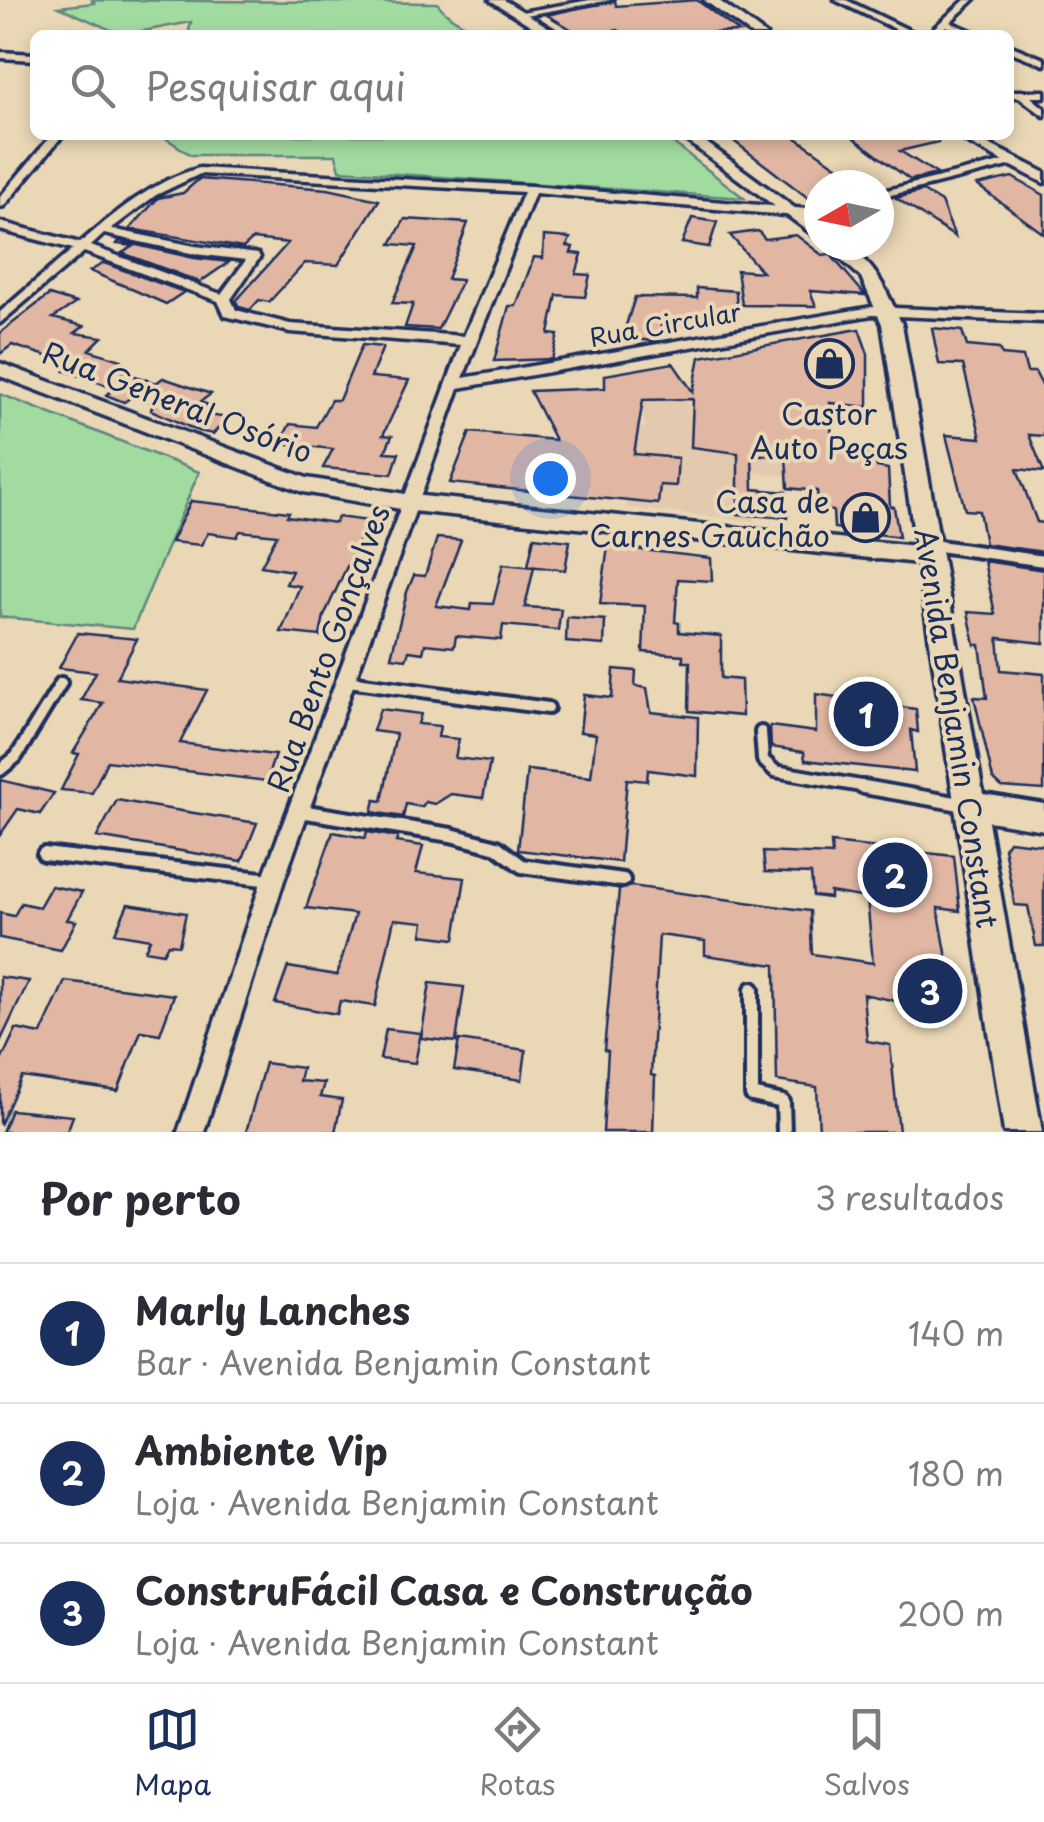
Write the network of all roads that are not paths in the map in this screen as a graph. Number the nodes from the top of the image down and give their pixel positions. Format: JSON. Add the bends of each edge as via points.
{"nodes":[{"id":1,"x":496,"y":0,"type":"edge"},
{"id":2,"x":510,"y":0,"type":"edge"},
{"id":3,"x":607,"y":0,"type":"edge"},
{"id":4,"x":710,"y":0,"type":"edge"},
{"id":5,"x":839,"y":0,"type":"edge"},
{"id":6,"x":970,"y":0,"type":"edge"},
{"id":7,"x":526,"y":12,"type":"junction"},
{"id":8,"x":944,"y":22,"type":"junction"},
{"id":9,"x":549,"y":30,"type":"edge"},
{"id":10,"x":559,"y":30,"type":"edge"},
{"id":11,"x":753,"y":30,"type":"edge"},
{"id":12,"x":905,"y":30,"type":"edge"},
{"id":13,"x":935,"y":30,"type":"edge"},
{"id":14,"x":964,"y":30,"type":"edge"},
{"id":15,"x":1014,"y":50,"type":"edge"},
{"id":16,"x":0,"y":55,"type":"edge"},
{"id":17,"x":30,"y":57,"type":"edge"},
{"id":18,"x":1044,"y":62,"type":"edge"},
{"id":19,"x":1015,"y":94,"type":"edge"},
{"id":20,"x":1044,"y":94,"type":"edge"},
{"id":21,"x":1044,"y":113,"type":"edge"},
{"id":22,"x":54,"y":140,"type":"edge"},
{"id":23,"x":693,"y":140,"type":"edge"},
{"id":24,"x":710,"y":140,"type":"edge"},
{"id":25,"x":970,"y":140,"type":"edge"},
{"id":26,"x":1014,"y":162,"type":"junction"},
{"id":27,"x":1044,"y":178,"type":"edge"},
{"id":28,"x":531,"y":189,"type":"junction"},
{"id":29,"x":894,"y":191,"type":"edge"},
{"id":30,"x":0,"y":204,"type":"edge"},
{"id":31,"x":804,"y":207,"type":"edge"},
{"id":32,"x":783,"y":208,"type":"junction"},
{"id":33,"x":804,"y":213,"type":"edge"},
{"id":34,"x":804,"y":223,"type":"edge"},
{"id":35,"x":0,"y":226,"type":"edge"},
{"id":36,"x":105,"y":231,"type":"junction"},
{"id":37,"x":85,"y":248,"type":"junction"},
{"id":38,"x":852,"y":260,"type":"edge"},
{"id":39,"x":870,"y":260,"type":"edge"},
{"id":40,"x":224,"y":299,"type":"junction"},
{"id":41,"x":891,"y":315,"type":"junction"},
{"id":42,"x":1044,"y":318,"type":"edge"},
{"id":43,"x":0,"y":319,"type":"edge"},
{"id":44,"x":469,"y":340,"type":"junction"},
{"id":45,"x":0,"y":368,"type":"edge"},
{"id":46,"x":455,"y":384,"type":"junction"},
{"id":47,"x":412,"y":503,"type":"junction"},
{"id":48,"x":930,"y":550,"type":"junction"},
{"id":49,"x":1044,"y":561,"type":"edge"},
{"id":50,"x":348,"y":681,"type":"junction"},
{"id":51,"x":60,"y":683,"type":"dead end"},
{"id":52,"x":548,"y":708,"type":"dead end"},
{"id":53,"x":761,"y":732,"type":"dead end"},
{"id":54,"x":0,"y":770,"type":"edge"},
{"id":55,"x":968,"y":806,"type":"junction"},
{"id":56,"x":300,"y":811,"type":"junction"},
{"id":57,"x":1044,"y":817,"type":"edge"},
{"id":58,"x":44,"y":854,"type":"dead end"},
{"id":59,"x":274,"y":880,"type":"junction"},
{"id":60,"x":624,"y":880,"type":"dead end"},
{"id":61,"x":752,"y":990,"type":"dead end"},
{"id":62,"x":191,"y":1132,"type":"edge"},
{"id":63,"x":784,"y":1132,"type":"edge"},
{"id":64,"x":1023,"y":1132,"type":"edge"}],
"edges":[{"from":1,"to":7,"type":"main road"},
{"from":2,"to":7,"type":"main road"},
{"from":3,"to":7,"type":"street"},
{"from":4,"to":11,"type":"main road"},
{"from":5,"to":12,"type":"street"},
{"from":6,"to":8,"type":"street"},
{"from":7,"to":9,"type":"main road"},
{"from":7,"to":10,"type":"main road"},
{"from":8,"to":13,"type":"street"},
{"from":8,"to":14,"type":"street"},
{"from":15,"to":18,"type":"street"},
{"from":16,"to":17,"type":"street"},
{"from":19,"to":20,"type":"street"},
{"from":19,"to":21,"type":"street"},
{"from":22,"to":30,"type":"street"},
{"from":23,"to":32,"type":"main road"},
{"from":24,"to":31,"type":"main road"},
{"from":25,"to":26,"type":"main road"},
{"from":26,"to":27,"type":"main road"},
{"from":26,"to":29,"type":"street"},
{"from":28,"to":32,"type":"street"},
{"from":28,"to":36,"type":"street","via":[[199,170],[165,182]]},
{"from":28,"to":44,"type":"street","name":"Rua Bento Gonçalves"},
{"from":32,"to":33,"type":"street"},
{"from":32,"to":34,"type":"main road"},
{"from":35,"to":37,"type":"street"},
{"from":36,"to":37,"type":"street"},
{"from":36,"to":40,"type":"street","via":[[254,256]]},
{"from":37,"to":40,"type":"street"},
{"from":37,"to":43,"type":"street"},
{"from":38,"to":41,"type":"main road","name":"Avenida Benjamin Constant","via":[[869,274]]},
{"from":39,"to":41,"type":"main road","name":"Avenida Benjamin Constant","via":[[882,270]]},
{"from":40,"to":44,"type":"street","via":[[230,313],[265,325]]},
{"from":41,"to":42,"type":"street","name":"Rua Circular"},
{"from":41,"to":46,"type":"street","name":"Rua Circular"},
{"from":41,"to":48,"type":"main road","name":"Avenida Benjamin Constant"},
{"from":44,"to":46,"type":"street","name":"Rua Bento Gonçalves"},
{"from":45,"to":47,"type":"main road","name":"Rua General Osório","via":[[303,486]]},
{"from":46,"to":47,"type":"street","name":"Rua Bento Gonçalves"},
{"from":47,"to":48,"type":"main road","name":"Rua General Osório"},
{"from":47,"to":50,"type":"street","name":"Rua Bento Gonçalves"},
{"from":48,"to":49,"type":"lane"},
{"from":48,"to":55,"type":"main road","name":"Avenida Benjamin Constant"},
{"from":50,"to":52,"type":"lane"},
{"from":50,"to":56,"type":"street","name":"Rua Bento Gonçalves"},
{"from":51,"to":54,"type":"lane","via":[[16,757]]},
{"from":53,"to":55,"type":"lane","via":[[763,760],[775,771]]},
{"from":55,"to":57,"type":"main road"},
{"from":55,"to":64,"type":"main road","name":"Avenida Benjamin Constant"},
{"from":56,"to":59,"type":"street","name":"Rua Bento Gonçalves"},
{"from":56,"to":60,"type":"lane","via":[[452,835],[498,847],[522,866]]},
{"from":58,"to":59,"type":"lane"},
{"from":59,"to":62,"type":"street","name":"Rua Bento Gonçalves"},
{"from":61,"to":63,"type":"lane","via":[[752,1095],[783,1102]]}]}
